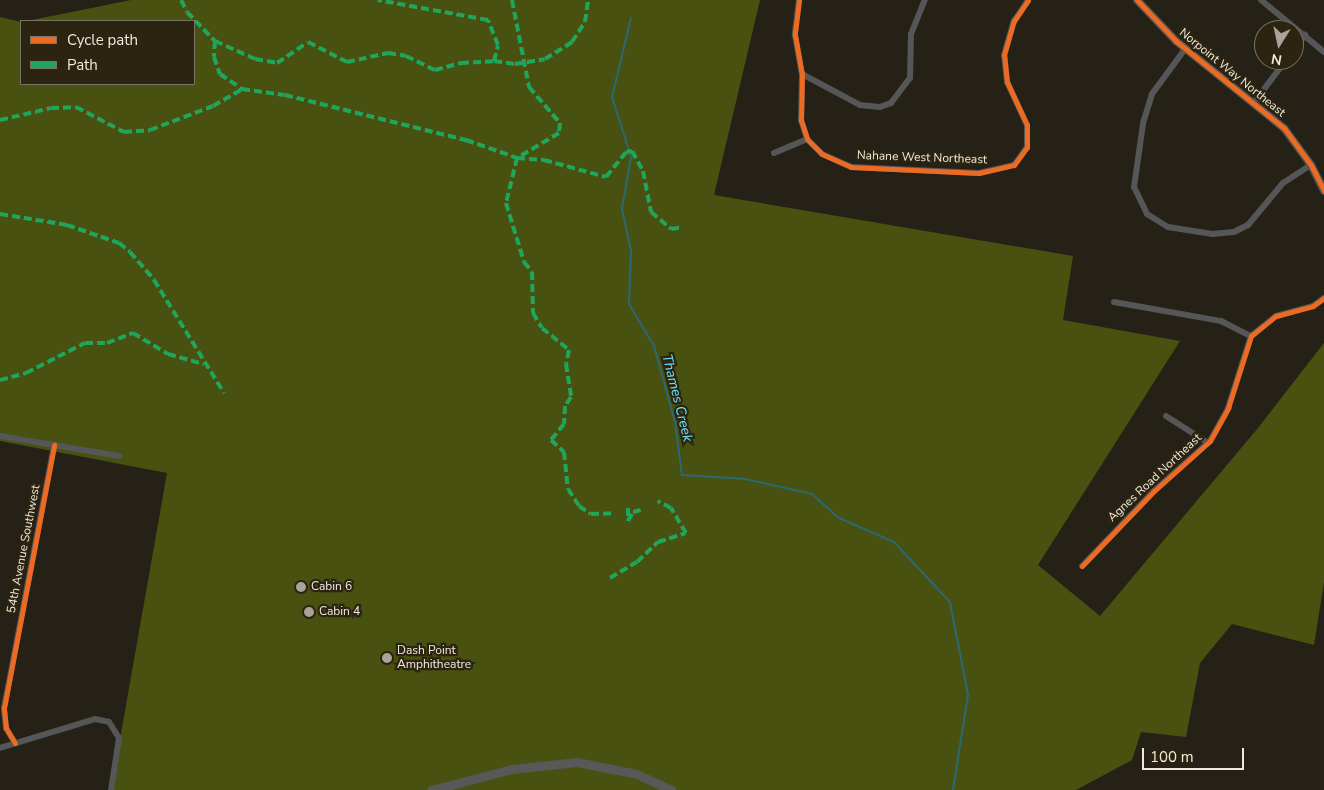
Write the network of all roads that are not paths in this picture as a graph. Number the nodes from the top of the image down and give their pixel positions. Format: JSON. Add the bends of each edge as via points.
{"nodes":[{"id":1,"x":799,"y":0,"type":"edge"},
{"id":2,"x":925,"y":0,"type":"edge"},
{"id":3,"x":1028,"y":0,"type":"edge"},
{"id":4,"x":1137,"y":0,"type":"edge"},
{"id":5,"x":1261,"y":0,"type":"edge"},
{"id":6,"x":1305,"y":35,"type":"joint"},
{"id":7,"x":1185,"y":48,"type":"junction"},
{"id":8,"x":1324,"y":52,"type":"edge"},
{"id":9,"x":1278,"y":70,"type":"edge"},
{"id":10,"x":802,"y":74,"type":"junction"},
{"id":11,"x":1254,"y":101,"type":"junction"},
{"id":12,"x":808,"y":139,"type":"junction"},
{"id":13,"x":774,"y":152,"type":"dead end"},
{"id":14,"x":1311,"y":165,"type":"junction"},
{"id":15,"x":1324,"y":191,"type":"edge"},
{"id":16,"x":1324,"y":298,"type":"edge"},
{"id":17,"x":1114,"y":302,"type":"dead end"},
{"id":18,"x":1250,"y":336,"type":"junction"},
{"id":19,"x":1166,"y":416,"type":"dead end"},
{"id":20,"x":0,"y":436,"type":"edge"},
{"id":21,"x":1208,"y":443,"type":"junction"},
{"id":22,"x":54,"y":445,"type":"junction"},
{"id":23,"x":119,"y":456,"type":"dead end"},
{"id":24,"x":1082,"y":566,"type":"dead end"},
{"id":25,"x":15,"y":743,"type":"junction"},
{"id":26,"x":0,"y":748,"type":"edge"},
{"id":27,"x":111,"y":790,"type":"edge"},
{"id":28,"x":431,"y":790,"type":"edge"},
{"id":29,"x":671,"y":790,"type":"edge"}],
"edges":[{"from":1,"to":10,"type":"street","via":[[795,34]]},
{"from":2,"to":10,"type":"street","via":[[911,34],[910,78],[891,103],[880,107],[860,105]]},
{"from":3,"to":12,"type":"street","name":"Nahane West Northeast","via":[[1014,21],[1004,55],[1007,82],[1028,132],[1028,147],[1014,165],[979,173],[851,166],[828,159]]},
{"from":4,"to":7,"type":"street","name":"Norpoint Way Northeast"},
{"from":5,"to":6,"type":"street"},
{"from":6,"to":8,"type":"street"},
{"from":7,"to":11,"type":"street","name":"Norpoint Way Northeast"},
{"from":7,"to":14,"type":"street","via":[[1152,94],[1143,124],[1134,187],[1147,214],[1168,227],[1212,234],[1234,232],[1248,225],[1283,183]]},
{"from":9,"to":11,"type":"street"},
{"from":10,"to":12,"type":"street","via":[[800,107]]},
{"from":11,"to":14,"type":"street","name":"Norpoint Way Northeast","via":[[1284,128]]},
{"from":12,"to":13,"type":"street"},
{"from":14,"to":15,"type":"street","name":"Norpoint Way Northeast"},
{"from":16,"to":18,"type":"street","via":[[1313,306],[1276,316]]},
{"from":17,"to":18,"type":"street","via":[[1216,319]]},
{"from":18,"to":21,"type":"street","name":"Agnes Road Northeast","via":[[1228,408]]},
{"from":19,"to":21,"type":"street"},
{"from":20,"to":22,"type":"street"},
{"from":21,"to":24,"type":"street","name":"Agnes Road Northeast","via":[[1154,491]]},
{"from":22,"to":23,"type":"street"},
{"from":22,"to":25,"type":"street","name":"54th Avenue Southwest","via":[[4,708],[6,728]]},
{"from":25,"to":26,"type":"street"},
{"from":25,"to":27,"type":"street","via":[[95,720],[113,724],[119,738]]},
{"from":28,"to":29,"type":"main road","via":[[512,768],[577,762],[630,772]]}]}
